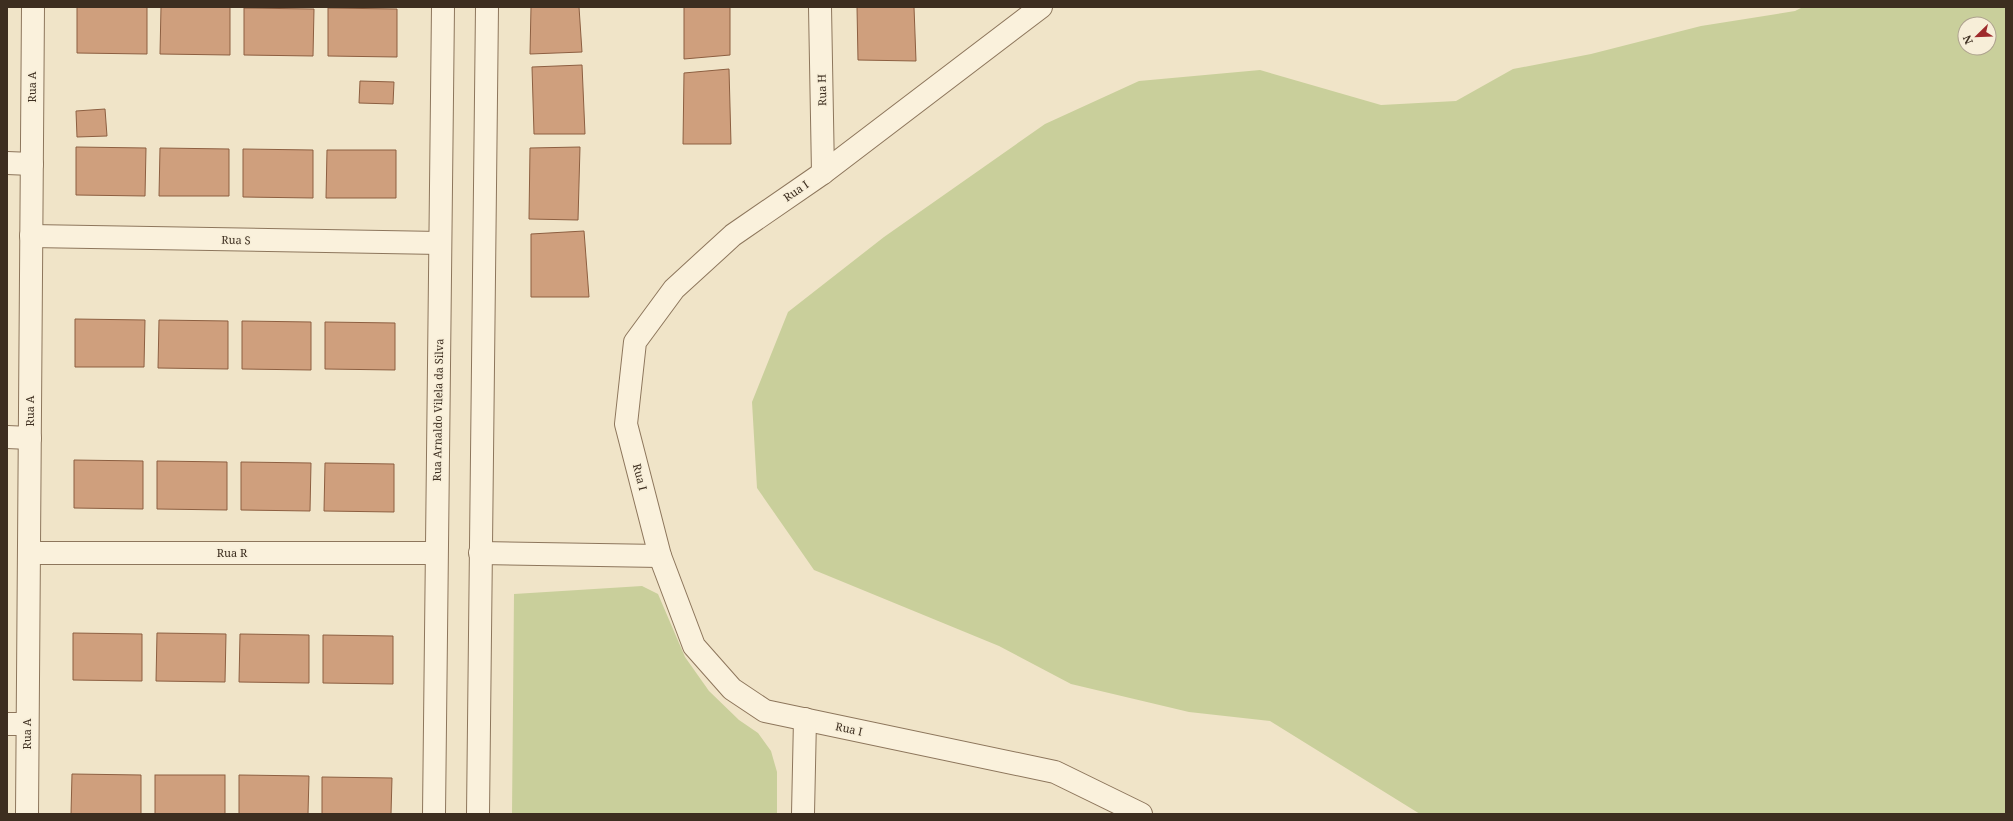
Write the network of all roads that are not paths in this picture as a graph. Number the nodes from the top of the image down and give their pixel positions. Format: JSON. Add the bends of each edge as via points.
{"nodes":[{"id":1,"x":33,"y":7,"type":"edge"},
{"id":2,"x":443,"y":7,"type":"edge"},
{"id":3,"x":487,"y":7,"type":"edge"},
{"id":4,"x":820,"y":7,"type":"edge"},
{"id":5,"x":1041,"y":7,"type":"edge"},
{"id":6,"x":7,"y":163,"type":"edge"},
{"id":7,"x":32,"y":164,"type":"junction"},
{"id":8,"x":823,"y":173,"type":"junction"},
{"id":9,"x":31,"y":236,"type":"junction"},
{"id":10,"x":440,"y":244,"type":"junction"},
{"id":11,"x":7,"y":437,"type":"edge"},
{"id":12,"x":30,"y":438,"type":"junction"},
{"id":13,"x":436,"y":552,"type":"junction"},
{"id":14,"x":29,"y":553,"type":"junction"},
{"id":15,"x":480,"y":553,"type":"junction"},
{"id":16,"x":660,"y":556,"type":"junction"},
{"id":17,"x":805,"y":719,"type":"junction"},
{"id":18,"x":17,"y":724,"type":"edge"},
{"id":19,"x":1106,"y":806,"type":"edge"},
{"id":20,"x":27,"y":814,"type":"edge"},
{"id":21,"x":434,"y":814,"type":"edge"},
{"id":22,"x":478,"y":814,"type":"edge"},
{"id":23,"x":803,"y":814,"type":"edge"},
{"id":24,"x":1141,"y":814,"type":"edge"}],
"edges":[{"from":1,"to":7,"type":"street","name":"Rua A"},
{"from":2,"to":10,"type":"street","name":"Rua Arnaldo Vilela da Silva"},
{"from":3,"to":15,"type":"street"},
{"from":4,"to":8,"type":"street","name":"Rua H"},
{"from":5,"to":8,"type":"street","name":"Rua I"},
{"from":6,"to":7,"type":"street"},
{"from":7,"to":9,"type":"street","name":"Rua A"},
{"from":8,"to":16,"type":"street","name":"Rua I","via":[[733,235],[674,289],[635,342],[626,424]]},
{"from":9,"to":10,"type":"street","name":"Rua S"},
{"from":9,"to":12,"type":"street","name":"Rua A"},
{"from":10,"to":13,"type":"street","name":"Rua Arnaldo Vilela da Silva"},
{"from":11,"to":12,"type":"street"},
{"from":12,"to":14,"type":"street","name":"Rua A"},
{"from":13,"to":14,"type":"street","name":"Rua R"},
{"from":13,"to":21,"type":"street","name":"Rua Arnaldo Vilela da Silva"},
{"from":14,"to":18,"type":"street","name":"Rua A"},
{"from":15,"to":16,"type":"street"},
{"from":15,"to":22,"type":"street"},
{"from":16,"to":17,"type":"street","name":"Rua I","via":[[694,646],[699,652],[732,689],[765,711]]},
{"from":17,"to":19,"type":"street","name":"Rua I","via":[[1055,772]]},
{"from":17,"to":23,"type":"street"},
{"from":18,"to":20,"type":"street","name":"Rua A"},
{"from":19,"to":24,"type":"street","name":"Rua I"}]}
